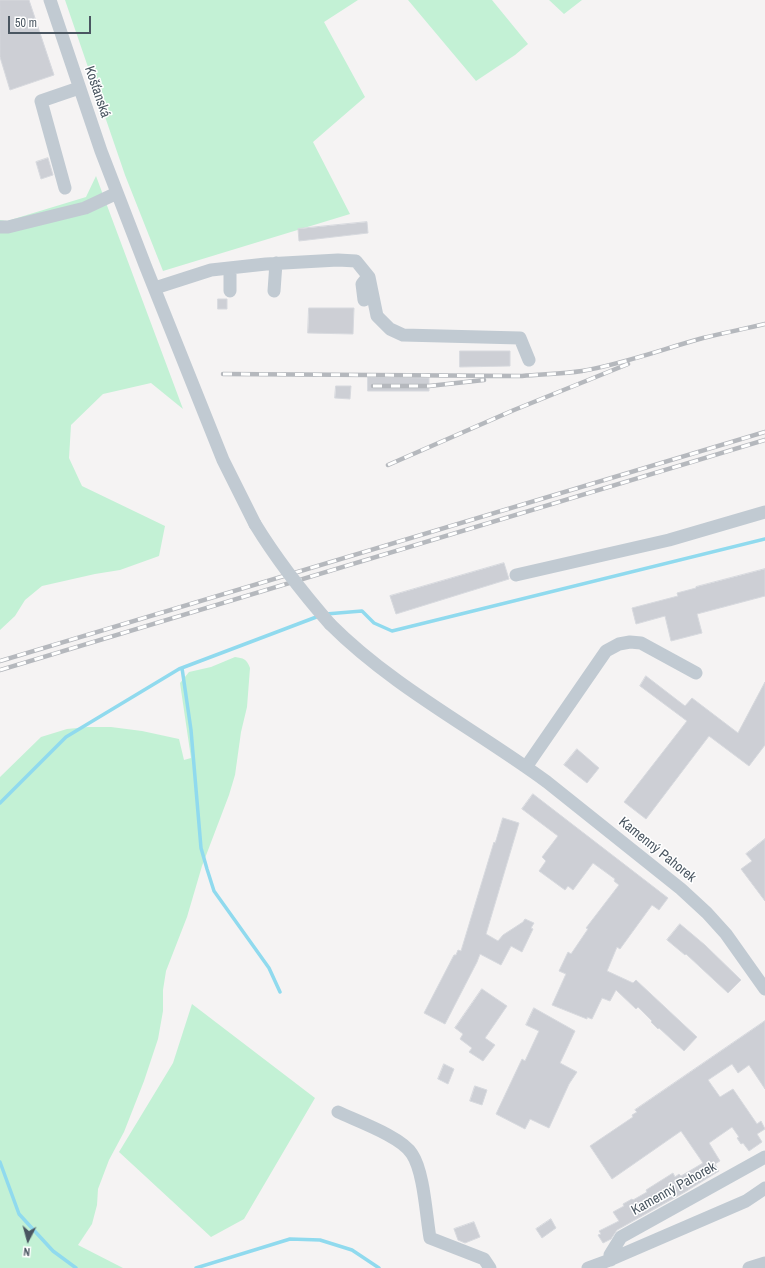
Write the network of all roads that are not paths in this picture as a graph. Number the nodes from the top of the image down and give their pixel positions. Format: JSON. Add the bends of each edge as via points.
{"nodes":[{"id":1,"x":50,"y":0,"type":"edge"},
{"id":2,"x":79,"y":88,"type":"junction"},
{"id":3,"x":66,"y":188,"type":"dead end"},
{"id":4,"x":117,"y":193,"type":"junction"},
{"id":5,"x":0,"y":227,"type":"edge"},
{"id":6,"x":276,"y":263,"type":"junction"},
{"id":7,"x":230,"y":268,"type":"junction"},
{"id":8,"x":369,"y":276,"type":"junction"},
{"id":9,"x":155,"y":288,"type":"junction"},
{"id":10,"x":230,"y":290,"type":"dead end"},
{"id":11,"x":274,"y":291,"type":"dead end"},
{"id":12,"x":364,"y":300,"type":"dead end"},
{"id":13,"x":529,"y":360,"type":"dead end"},
{"id":14,"x":765,"y":512,"type":"edge"},
{"id":15,"x":255,"y":524,"type":"joint"},
{"id":16,"x":516,"y":575,"type":"dead end"},
{"id":17,"x":696,"y":673,"type":"dead end"},
{"id":18,"x":526,"y":766,"type":"junction"},
{"id":19,"x":765,"y":989,"type":"edge"},
{"id":20,"x":338,"y":1112,"type":"dead end"},
{"id":21,"x":765,"y":1157,"type":"edge"},
{"id":22,"x":765,"y":1188,"type":"edge"},
{"id":23,"x":611,"y":1260,"type":"junction"},
{"id":24,"x":765,"y":1264,"type":"edge"},
{"id":25,"x":592,"y":1267,"type":"edge"},
{"id":26,"x":490,"y":1268,"type":"edge"},
{"id":27,"x":749,"y":1268,"type":"edge"}],
"edges":[{"from":1,"to":2,"type":"street","name":"Košťanská"},
{"from":2,"to":3,"type":"street","via":[[42,101]]},
{"from":2,"to":4,"type":"street","name":"Košťanská"},
{"from":4,"to":5,"type":"street","via":[[85,208]]},
{"from":4,"to":9,"type":"street","name":"Košťanská"},
{"from":6,"to":7,"type":"street"},
{"from":6,"to":8,"type":"street","via":[[356,261]]},
{"from":6,"to":11,"type":"street"},
{"from":7,"to":9,"type":"street","via":[[210,270]]},
{"from":7,"to":10,"type":"street"},
{"from":8,"to":12,"type":"street","via":[[362,284]]},
{"from":8,"to":13,"type":"street","via":[[377,316],[390,329],[403,335],[520,338]]},
{"from":9,"to":15,"type":"street","name":"Košťanská","via":[[220,454]]},
{"from":14,"to":16,"type":"street","via":[[669,540]]},
{"from":15,"to":18,"type":"street","name":"Kamenný Pahorek","bridge":true,"via":[[270,549],[309,600],[357,650],[406,688]]},
{"from":17,"to":18,"type":"street","via":[[641,643],[619,644],[606,650]]},
{"from":18,"to":19,"type":"street","name":"Kamenný Pahorek","via":[[703,909],[726,934]]},
{"from":20,"to":26,"type":"street","via":[[397,1140],[412,1153],[419,1170],[430,1238],[484,1259]]},
{"from":21,"to":23,"type":"street","name":"Kamenný Pahorek","via":[[622,1237],[610,1255]]},
{"from":22,"to":23,"type":"street","via":[[746,1201]]},
{"from":23,"to":25,"type":"street"},
{"from":24,"to":27,"type":"street"}]}
